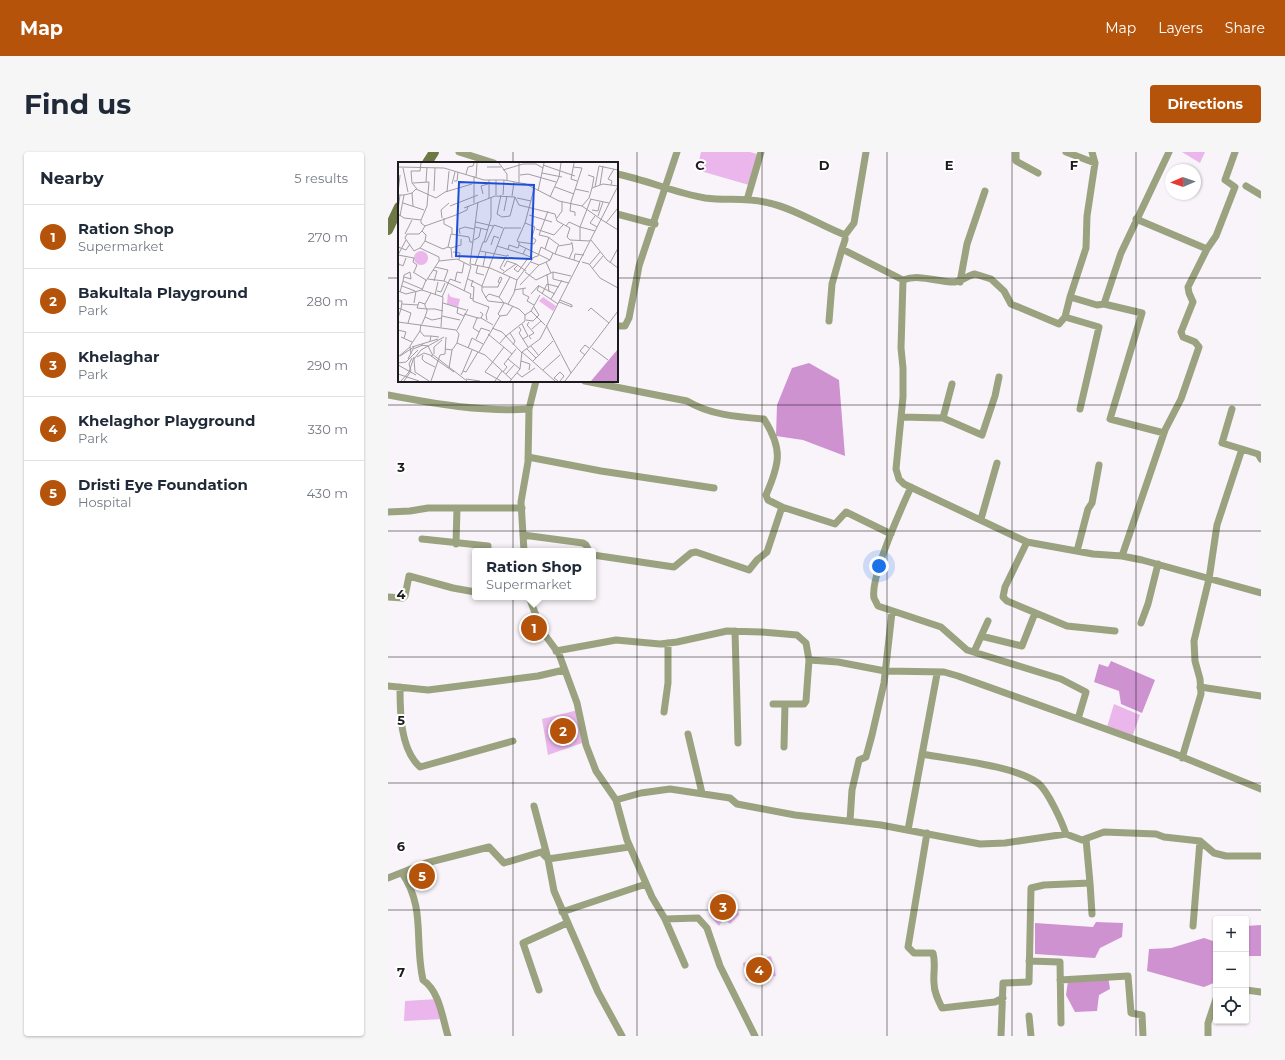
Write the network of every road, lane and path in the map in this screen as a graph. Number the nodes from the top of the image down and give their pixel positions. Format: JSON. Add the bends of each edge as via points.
{"nodes":[{"id":1,"x":434,"y":152,"type":"edge"},
{"id":2,"x":459,"y":152,"type":"edge"},
{"id":3,"x":677,"y":152,"type":"edge"},
{"id":4,"x":761,"y":152,"type":"edge"},
{"id":5,"x":866,"y":152,"type":"edge"},
{"id":6,"x":1016,"y":152,"type":"edge"},
{"id":7,"x":1066,"y":152,"type":"edge"},
{"id":8,"x":1092,"y":152,"type":"edge"},
{"id":9,"x":1169,"y":152,"type":"edge"},
{"id":10,"x":1235,"y":152,"type":"edge"},
{"id":11,"x":428,"y":162,"type":"edge"},
{"id":12,"x":491,"y":162,"type":"edge"},
{"id":13,"x":1095,"y":163,"type":"junction"},
{"id":14,"x":1038,"y":173,"type":"dead end"},
{"id":15,"x":618,"y":174,"type":"edge"},
{"id":16,"x":1246,"y":186,"type":"dead end"},
{"id":17,"x":666,"y":187,"type":"junction"},
{"id":18,"x":985,"y":191,"type":"dead end"},
{"id":19,"x":1261,"y":195,"type":"edge"},
{"id":20,"x":748,"y":200,"type":"junction"},
{"id":21,"x":398,"y":208,"type":"edge"},
{"id":22,"x":618,"y":214,"type":"edge"},
{"id":23,"x":1136,"y":219,"type":"junction"},
{"id":24,"x":655,"y":224,"type":"junction"},
{"id":25,"x":388,"y":230,"type":"edge"},
{"id":26,"x":845,"y":235,"type":"junction"},
{"id":27,"x":842,"y":249,"type":"junction"},
{"id":28,"x":1207,"y":249,"type":"junction"},
{"id":29,"x":903,"y":280,"type":"junction"},
{"id":30,"x":960,"y":282,"type":"junction"},
{"id":31,"x":1070,"y":297,"type":"junction"},
{"id":32,"x":1104,"y":304,"type":"junction"},
{"id":33,"x":1065,"y":316,"type":"junction"},
{"id":34,"x":829,"y":321,"type":"dead end"},
{"id":35,"x":618,"y":326,"type":"edge"},
{"id":36,"x":999,"y":377,"type":"dead end"},
{"id":37,"x":536,"y":382,"type":"edge"},
{"id":38,"x":590,"y":382,"type":"edge"},
{"id":39,"x":952,"y":384,"type":"dead end"},
{"id":40,"x":388,"y":395,"type":"edge"},
{"id":41,"x":529,"y":409,"type":"junction"},
{"id":42,"x":1080,"y":409,"type":"dead end"},
{"id":43,"x":1232,"y":409,"type":"dead end"},
{"id":44,"x":901,"y":417,"type":"junction"},
{"id":45,"x":943,"y":418,"type":"junction"},
{"id":46,"x":1164,"y":433,"type":"junction"},
{"id":47,"x":1242,"y":449,"type":"junction"},
{"id":48,"x":528,"y":457,"type":"junction"},
{"id":49,"x":1261,"y":459,"type":"edge"},
{"id":50,"x":998,"y":462,"type":"dead end"},
{"id":51,"x":1099,"y":465,"type":"dead end"},
{"id":52,"x":911,"y":487,"type":"junction"},
{"id":53,"x":714,"y":488,"type":"dead end"},
{"id":54,"x":782,"y":507,"type":"junction"},
{"id":55,"x":457,"y":508,"type":"junction"},
{"id":56,"x":522,"y":508,"type":"junction"},
{"id":57,"x":388,"y":512,"type":"edge"},
{"id":58,"x":981,"y":519,"type":"junction"},
{"id":59,"x":891,"y":534,"type":"junction"},
{"id":60,"x":523,"y":535,"type":"junction"},
{"id":61,"x":422,"y":540,"type":"dead end"},
{"id":62,"x":1027,"y":542,"type":"junction"},
{"id":63,"x":456,"y":544,"type":"junction"},
{"id":64,"x":488,"y":548,"type":"edge"},
{"id":65,"x":524,"y":548,"type":"edge"},
{"id":66,"x":587,"y":548,"type":"edge"},
{"id":67,"x":1077,"y":551,"type":"junction"},
{"id":68,"x":596,"y":555,"type":"edge"},
{"id":69,"x":1122,"y":556,"type":"junction"},
{"id":70,"x":1158,"y":564,"type":"junction"},
{"id":71,"x":1209,"y":579,"type":"junction"},
{"id":72,"x":472,"y":591,"type":"edge"},
{"id":73,"x":1261,"y":593,"type":"edge"},
{"id":74,"x":388,"y":597,"type":"edge"},
{"id":75,"x":530,"y":600,"type":"edge"},
{"id":76,"x":892,"y":612,"type":"junction"},
{"id":77,"x":1035,"y":613,"type":"junction"},
{"id":78,"x":988,"y":621,"type":"dead end"},
{"id":79,"x":1141,"y":623,"type":"dead end"},
{"id":80,"x":735,"y":631,"type":"junction"},
{"id":81,"x":1115,"y":631,"type":"dead end"},
{"id":82,"x":981,"y":636,"type":"junction"},
{"id":83,"x":668,"y":643,"type":"junction"},
{"id":84,"x":556,"y":650,"type":"junction"},
{"id":85,"x":974,"y":652,"type":"junction"},
{"id":86,"x":809,"y":660,"type":"junction"},
{"id":87,"x":564,"y":670,"type":"junction"},
{"id":88,"x":884,"y":671,"type":"junction"},
{"id":89,"x":937,"y":674,"type":"junction"},
{"id":90,"x":388,"y":686,"type":"edge"},
{"id":91,"x":400,"y":687,"type":"junction"},
{"id":92,"x":1200,"y":687,"type":"junction"},
{"id":93,"x":1261,"y":696,"type":"edge"},
{"id":94,"x":773,"y":704,"type":"dead end"},
{"id":95,"x":785,"y":704,"type":"junction"},
{"id":96,"x":664,"y":712,"type":"dead end"},
{"id":97,"x":1078,"y":719,"type":"junction"},
{"id":98,"x":688,"y":734,"type":"dead end"},
{"id":99,"x":513,"y":741,"type":"dead end"},
{"id":100,"x":738,"y":743,"type":"dead end"},
{"id":101,"x":784,"y":747,"type":"dead end"},
{"id":102,"x":922,"y":754,"type":"junction"},
{"id":103,"x":1182,"y":758,"type":"junction"},
{"id":104,"x":1261,"y":789,"type":"edge"},
{"id":105,"x":702,"y":793,"type":"junction"},
{"id":106,"x":616,"y":800,"type":"junction"},
{"id":107,"x":534,"y":806,"type":"dead end"},
{"id":108,"x":850,"y":821,"type":"junction"},
{"id":109,"x":908,"y":830,"type":"junction"},
{"id":110,"x":927,"y":834,"type":"junction"},
{"id":111,"x":1066,"y":834,"type":"junction"},
{"id":112,"x":1086,"y":839,"type":"junction"},
{"id":113,"x":1200,"y":841,"type":"junction"},
{"id":114,"x":629,"y":846,"type":"junction"},
{"id":115,"x":1261,"y":856,"type":"edge"},
{"id":116,"x":548,"y":858,"type":"junction"},
{"id":117,"x":402,"y":874,"type":"junction"},
{"id":118,"x":388,"y":878,"type":"edge"},
{"id":119,"x":1090,"y":883,"type":"junction"},
{"id":120,"x":646,"y":884,"type":"junction"},
{"id":121,"x":562,"y":912,"type":"junction"},
{"id":122,"x":1092,"y":914,"type":"dead end"},
{"id":123,"x":665,"y":919,"type":"junction"},
{"id":124,"x":567,"y":923,"type":"junction"},
{"id":125,"x":1193,"y":926,"type":"dead end"},
{"id":126,"x":1029,"y":961,"type":"junction"},
{"id":127,"x":685,"y":965,"type":"dead end"},
{"id":128,"x":1060,"y":980,"type":"junction"},
{"id":129,"x":539,"y":990,"type":"dead end"},
{"id":130,"x":1249,"y":990,"type":"edge"},
{"id":131,"x":1261,"y":992,"type":"edge"},
{"id":132,"x":1003,"y":998,"type":"junction"},
{"id":133,"x":1213,"y":1005,"type":"edge"},
{"id":134,"x":1029,"y":1016,"type":"dead end"},
{"id":135,"x":1061,"y":1023,"type":"dead end"},
{"id":136,"x":448,"y":1036,"type":"edge"},
{"id":137,"x":622,"y":1036,"type":"edge"},
{"id":138,"x":755,"y":1036,"type":"edge"},
{"id":139,"x":1001,"y":1036,"type":"edge"},
{"id":140,"x":1031,"y":1036,"type":"edge"},
{"id":141,"x":1143,"y":1036,"type":"edge"},
{"id":142,"x":1208,"y":1036,"type":"edge"}],
"edges":[{"from":1,"to":11,"type":"main road"},
{"from":2,"to":12,"type":"street"},
{"from":3,"to":17,"type":"street"},
{"from":4,"to":20,"type":"street"},
{"from":5,"to":26,"type":"street","via":[[854,223]]},
{"from":6,"to":14,"type":"street","via":[[1016,161]]},
{"from":7,"to":13,"type":"street"},
{"from":8,"to":13,"type":"street"},
{"from":9,"to":23,"type":"street"},
{"from":10,"to":28,"type":"street","via":[[1225,180],[1235,187],[1216,236]]},
{"from":13,"to":31,"type":"street","via":[[1087,216],[1086,248]]},
{"from":15,"to":17,"type":"street"},
{"from":16,"to":19,"type":"street"},
{"from":17,"to":20,"type":"street","via":[[678,193],[706,198]]},
{"from":17,"to":24,"type":"street"},
{"from":18,"to":30,"type":"street","via":[[967,244]]},
{"from":20,"to":26,"type":"street","via":[[768,202],[792,210]]},
{"from":21,"to":25,"type":"main road"},
{"from":22,"to":24,"type":"street"},
{"from":23,"to":28,"type":"street"},
{"from":23,"to":32,"type":"street","via":[[1121,253]]},
{"from":24,"to":35,"type":"street","via":[[639,266],[629,318],[625,326]]},
{"from":26,"to":27,"type":"street"},
{"from":27,"to":29,"type":"street"},
{"from":27,"to":34,"type":"street","via":[[832,284]]},
{"from":28,"to":46,"type":"street","via":[[1188,287],[1193,302],[1181,332],[1183,337],[1195,342],[1199,347],[1181,399]]},
{"from":29,"to":30,"type":"street","via":[[927,278]]},
{"from":29,"to":44,"type":"street","via":[[901,348],[904,368]]},
{"from":30,"to":33,"type":"street","via":[[975,274],[991,279],[1004,291],[1011,304],[1059,324]]},
{"from":31,"to":32,"type":"street","via":[[1097,305]]},
{"from":31,"to":33,"type":"street"},
{"from":32,"to":46,"type":"street","via":[[1142,312],[1110,419]]},
{"from":33,"to":42,"type":"street","via":[[1099,327]]},
{"from":36,"to":45,"type":"street","via":[[982,435]]},
{"from":37,"to":41,"type":"street"},
{"from":38,"to":54,"type":"street","via":[[687,402],[728,416],[764,419],[774,434],[779,452],[776,473],[766,494],[768,500]]},
{"from":39,"to":45,"type":"street"},
{"from":40,"to":41,"type":"street","via":[[469,408],[504,411]]},
{"from":41,"to":48,"type":"street"},
{"from":43,"to":47,"type":"street","via":[[1222,443]]},
{"from":44,"to":45,"type":"street"},
{"from":44,"to":52,"type":"street","via":[[896,469],[899,479]]},
{"from":46,"to":69,"type":"street"},
{"from":47,"to":49,"type":"street","via":[[1258,454]]},
{"from":47,"to":71,"type":"street","via":[[1217,525]]},
{"from":48,"to":53,"type":"street"},
{"from":48,"to":56,"type":"street"},
{"from":50,"to":58,"type":"street"},
{"from":51,"to":67,"type":"street","via":[[1092,503]]},
{"from":52,"to":58,"type":"street"},
{"from":52,"to":59,"type":"street"},
{"from":54,"to":59,"type":"street","via":[[836,524],[846,512]]},
{"from":54,"to":68,"type":"street","via":[[767,552],[749,570],[696,552],[674,567]]},
{"from":55,"to":56,"type":"street"},
{"from":55,"to":57,"type":"street"},
{"from":55,"to":63,"type":"street"},
{"from":56,"to":60,"type":"street"},
{"from":58,"to":62,"type":"street"},
{"from":59,"to":76,"type":"street","via":[[875,580],[874,598],[878,606]]},
{"from":60,"to":65,"type":"street"},
{"from":60,"to":66,"type":"street","via":[[583,543]]},
{"from":61,"to":63,"type":"street"},
{"from":62,"to":67,"type":"street"},
{"from":62,"to":77,"type":"street","via":[[1005,587],[1003,597]]},
{"from":63,"to":64,"type":"street"},
{"from":67,"to":69,"type":"street"},
{"from":69,"to":70,"type":"street"},
{"from":70,"to":71,"type":"street"},
{"from":70,"to":79,"type":"street"},
{"from":71,"to":73,"type":"street"},
{"from":71,"to":92,"type":"street","via":[[1194,641]]},
{"from":72,"to":74,"type":"street","via":[[409,576],[405,596]]},
{"from":75,"to":84,"type":"street","via":[[542,631]]},
{"from":76,"to":85,"type":"street","via":[[940,627],[967,650]]},
{"from":76,"to":88,"type":"street"},
{"from":77,"to":81,"type":"street","via":[[1067,626]]},
{"from":77,"to":82,"type":"street","via":[[1022,646]]},
{"from":78,"to":82,"type":"street"},
{"from":80,"to":83,"type":"street"},
{"from":80,"to":86,"type":"street","via":[[797,635],[806,643]]},
{"from":80,"to":100,"type":"street"},
{"from":82,"to":85,"type":"street"},
{"from":83,"to":84,"type":"street","via":[[616,640]]},
{"from":83,"to":96,"type":"street","via":[[668,683]]},
{"from":84,"to":87,"type":"street"},
{"from":85,"to":97,"type":"street","via":[[1056,678],[1086,692]]},
{"from":86,"to":88,"type":"street","via":[[838,662]]},
{"from":86,"to":95,"type":"street","via":[[806,701],[800,705]]},
{"from":87,"to":91,"type":"street","via":[[538,676],[428,690]]},
{"from":87,"to":106,"type":"street","via":[[577,703],[586,745],[596,771]]},
{"from":88,"to":89,"type":"street"},
{"from":88,"to":108,"type":"street","via":[[884,684],[872,735],[866,757],[859,760],[852,790]]},
{"from":89,"to":97,"type":"street","via":[[944,672],[958,676]]},
{"from":89,"to":102,"type":"street"},
{"from":90,"to":91,"type":"street"},
{"from":91,"to":99,"type":"street","via":[[403,731],[413,760],[420,767]]},
{"from":92,"to":93,"type":"street"},
{"from":92,"to":103,"type":"street","via":[[1201,694]]},
{"from":94,"to":95,"type":"street"},
{"from":95,"to":101,"type":"street"},
{"from":97,"to":103,"type":"street"},
{"from":98,"to":105,"type":"street"},
{"from":102,"to":109,"type":"street"},
{"from":102,"to":111,"type":"street","via":[[1020,773],[1039,784],[1060,818]]},
{"from":103,"to":104,"type":"street"},
{"from":105,"to":106,"type":"street","via":[[670,789]]},
{"from":105,"to":108,"type":"street","via":[[730,798],[737,804],[795,816]]},
{"from":106,"to":114,"type":"street"},
{"from":107,"to":116,"type":"street"},
{"from":108,"to":109,"type":"street"},
{"from":109,"to":110,"type":"street"},
{"from":110,"to":111,"type":"street","via":[[980,844]]},
{"from":110,"to":132,"type":"street","via":[[908,947],[914,953],[933,954],[936,962],[934,983],[942,1008],[995,1002]]},
{"from":111,"to":112,"type":"street"},
{"from":112,"to":113,"type":"street","via":[[1104,832],[1156,834]]},
{"from":112,"to":119,"type":"street"},
{"from":113,"to":115,"type":"street","via":[[1214,853],[1226,856]]},
{"from":113,"to":125,"type":"street"},
{"from":114,"to":116,"type":"street"},
{"from":114,"to":120,"type":"street"},
{"from":116,"to":117,"type":"street","via":[[541,852],[504,863],[489,847],[426,863]]},
{"from":116,"to":121,"type":"street","via":[[554,891]]},
{"from":117,"to":118,"type":"street"},
{"from":117,"to":136,"type":"street","via":[[411,887],[418,911],[419,961],[423,980],[431,986],[436,997]]},
{"from":119,"to":122,"type":"street"},
{"from":119,"to":126,"type":"street","via":[[1031,888]]},
{"from":120,"to":121,"type":"street"},
{"from":120,"to":123,"type":"street"},
{"from":121,"to":124,"type":"street"},
{"from":123,"to":127,"type":"street"},
{"from":123,"to":138,"type":"street","via":[[698,918],[707,928],[720,966]]},
{"from":124,"to":129,"type":"street","via":[[523,943]]},
{"from":124,"to":137,"type":"street","via":[[598,992]]},
{"from":126,"to":128,"type":"street","via":[[1060,962]]},
{"from":126,"to":132,"type":"street","via":[[1029,982],[1003,983]]},
{"from":128,"to":135,"type":"street"},
{"from":128,"to":141,"type":"street","via":[[1128,976],[1131,1013],[1142,1015]]},
{"from":130,"to":131,"type":"street"},
{"from":132,"to":139,"type":"street"},
{"from":133,"to":142,"type":"street","via":[[1208,1023]]},
{"from":134,"to":140,"type":"street"}]}
